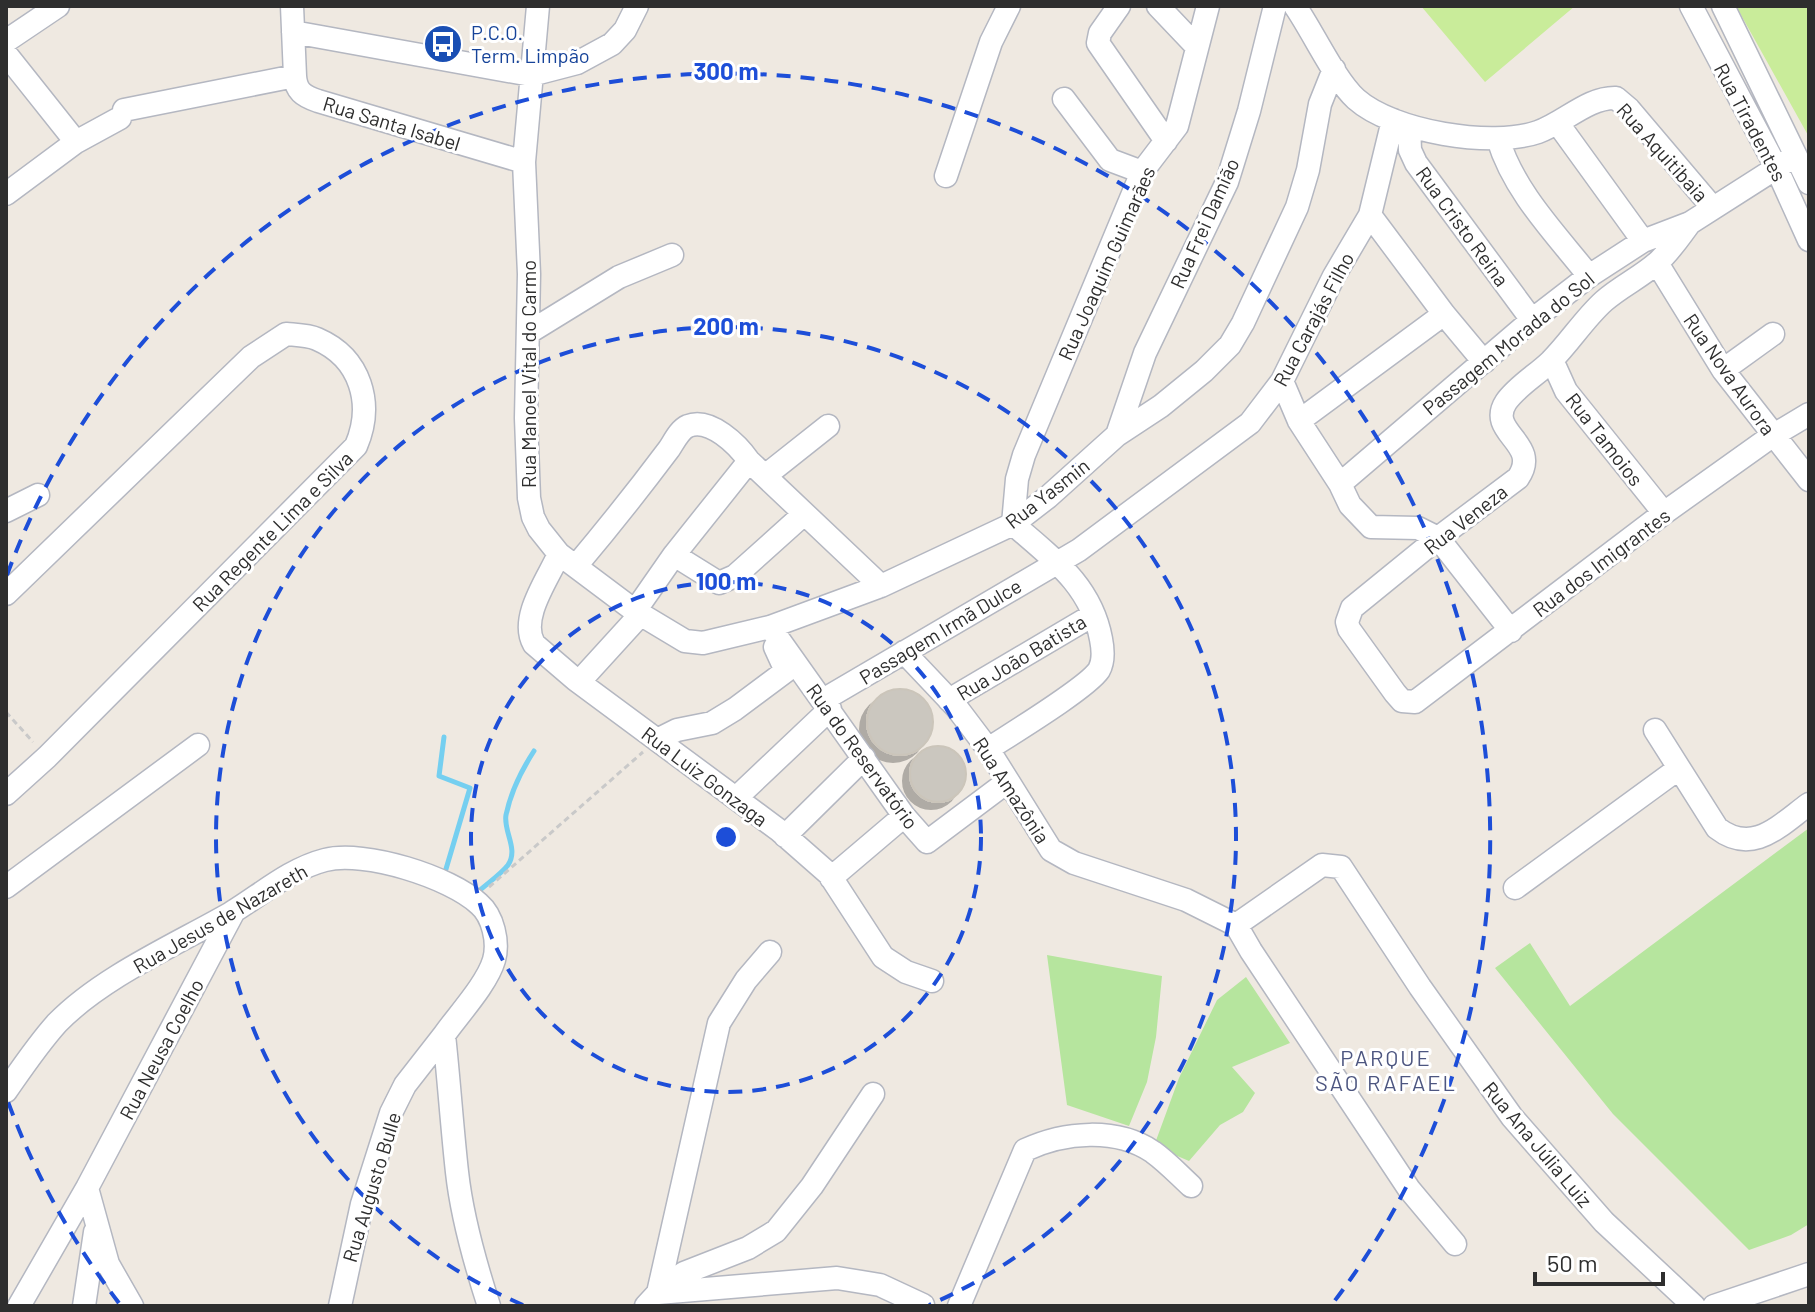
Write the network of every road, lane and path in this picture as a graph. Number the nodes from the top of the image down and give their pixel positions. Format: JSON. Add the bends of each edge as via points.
{"nodes":[{"id":1,"x":58,"y":6,"type":"edge"},
{"id":2,"x":292,"y":6,"type":"edge"},
{"id":3,"x":538,"y":6,"type":"edge"},
{"id":4,"x":637,"y":6,"type":"edge"},
{"id":5,"x":1009,"y":6,"type":"edge"},
{"id":6,"x":1119,"y":6,"type":"edge"},
{"id":7,"x":1158,"y":6,"type":"edge"},
{"id":8,"x":1208,"y":6,"type":"edge"},
{"id":9,"x":1275,"y":6,"type":"edge"},
{"id":10,"x":1295,"y":6,"type":"edge"},
{"id":11,"x":1723,"y":6,"type":"edge"},
{"id":12,"x":1700,"y":9,"type":"edge"},
{"id":13,"x":293,"y":32,"type":"junction"},
{"id":14,"x":6,"y":41,"type":"edge"},
{"id":15,"x":1197,"y":47,"type":"junction"},
{"id":16,"x":6,"y":54,"type":"edge"},
{"id":17,"x":1334,"y":69,"type":"junction"},
{"id":18,"x":531,"y":75,"type":"junction"},
{"id":19,"x":295,"y":76,"type":"junction"},
{"id":20,"x":1064,"y":99,"type":"dead end"},
{"id":21,"x":1401,"y":123,"type":"junction"},
{"id":22,"x":1559,"y":125,"type":"junction"},
{"id":23,"x":1498,"y":139,"type":"junction"},
{"id":24,"x":1166,"y":141,"type":"junction"},
{"id":25,"x":76,"y":142,"type":"junction"},
{"id":26,"x":1786,"y":161,"type":"junction"},
{"id":27,"x":524,"y":162,"type":"junction"},
{"id":28,"x":1142,"y":172,"type":"junction"},
{"id":29,"x":946,"y":176,"type":"dead end"},
{"id":30,"x":1809,"y":183,"type":"edge"},
{"id":31,"x":6,"y":194,"type":"edge"},
{"id":32,"x":1713,"y":208,"type":"junction"},
{"id":33,"x":1370,"y":215,"type":"junction"},
{"id":34,"x":1690,"y":223,"type":"junction"},
{"id":35,"x":1809,"y":240,"type":"edge"},
{"id":36,"x":1643,"y":241,"type":"junction"},
{"id":37,"x":672,"y":255,"type":"dead end"},
{"id":38,"x":1657,"y":263,"type":"junction"},
{"id":39,"x":1589,"y":276,"type":"junction"},
{"id":40,"x":1444,"y":314,"type":"junction"},
{"id":41,"x":1532,"y":320,"type":"junction"},
{"id":42,"x":528,"y":333,"type":"junction"},
{"id":43,"x":1773,"y":334,"type":"dead end"},
{"id":44,"x":1552,"y":360,"type":"junction"},
{"id":45,"x":1484,"y":362,"type":"junction"},
{"id":46,"x":1723,"y":370,"type":"junction"},
{"id":47,"x":1282,"y":381,"type":"junction"},
{"id":48,"x":1809,"y":414,"type":"edge"},
{"id":49,"x":1299,"y":421,"type":"junction"},
{"id":50,"x":828,"y":426,"type":"dead end"},
{"id":51,"x":1117,"y":435,"type":"junction"},
{"id":52,"x":1772,"y":436,"type":"junction"},
{"id":53,"x":757,"y":468,"type":"junction"},
{"id":54,"x":1809,"y":480,"type":"edge"},
{"id":55,"x":1340,"y":484,"type":"junction"},
{"id":56,"x":38,"y":495,"type":"dead end"},
{"id":57,"x":6,"y":511,"type":"edge"},
{"id":58,"x":1664,"y":513,"type":"junction"},
{"id":59,"x":804,"y":514,"type":"junction"},
{"id":60,"x":1013,"y":524,"type":"junction"},
{"id":61,"x":1438,"y":538,"type":"junction"},
{"id":62,"x":674,"y":555,"type":"junction"},
{"id":63,"x":567,"y":560,"type":"junction"},
{"id":64,"x":1057,"y":562,"type":"junction"},
{"id":65,"x":881,"y":586,"type":"junction"},
{"id":66,"x":6,"y":594,"type":"edge"},
{"id":67,"x":638,"y":613,"type":"junction"},
{"id":68,"x":1093,"y":615,"type":"junction"},
{"id":69,"x":1511,"y":631,"type":"junction"},
{"id":70,"x":774,"y":632,"type":"junction"},
{"id":71,"x":904,"y":652,"type":"junction"},
{"id":72,"x":579,"y":682,"type":"junction"},
{"id":73,"x":1395,"y":693,"type":"joint"},
{"id":74,"x":949,"y":700,"type":"junction"},
{"id":75,"x":827,"y":705,"type":"junction"},
{"id":76,"x":6,"y":712,"type":"edge"},
{"id":77,"x":1655,"y":730,"type":"dead end"},
{"id":78,"x":657,"y":740,"type":"junction"},
{"id":79,"x":198,"y":745,"type":"dead end"},
{"id":80,"x":988,"y":749,"type":"junction"},
{"id":81,"x":47,"y":757,"type":"junction"},
{"id":82,"x":864,"y":758,"type":"junction"},
{"id":83,"x":1678,"y":769,"type":"junction"},
{"id":84,"x":1007,"y":782,"type":"junction"},
{"id":85,"x":6,"y":794,"type":"edge"},
{"id":86,"x":736,"y":798,"type":"junction"},
{"id":87,"x":1809,"y":804,"type":"edge"},
{"id":88,"x":904,"y":816,"type":"junction"},
{"id":89,"x":785,"y":836,"type":"junction"},
{"id":90,"x":831,"y":878,"type":"junction"},
{"id":91,"x":6,"y":887,"type":"edge"},
{"id":92,"x":1515,"y":888,"type":"dead end"},
{"id":93,"x":474,"y":900,"type":"junction"},
{"id":94,"x":234,"y":911,"type":"junction"},
{"id":95,"x":1236,"y":925,"type":"junction"},
{"id":96,"x":770,"y":952,"type":"dead end"},
{"id":97,"x":932,"y":981,"type":"dead end"},
{"id":98,"x":444,"y":1035,"type":"junction"},
{"id":99,"x":6,"y":1091,"type":"edge"},
{"id":100,"x":873,"y":1094,"type":"dead end"},
{"id":101,"x":1191,"y":1186,"type":"dead end"},
{"id":102,"x":87,"y":1188,"type":"junction"},
{"id":103,"x":96,"y":1225,"type":"junction"},
{"id":104,"x":1455,"y":1244,"type":"dead end"},
{"id":105,"x":1809,"y":1274,"type":"edge"},
{"id":106,"x":652,"y":1299,"type":"edge"},
{"id":107,"x":19,"y":1306,"type":"edge"},
{"id":108,"x":84,"y":1306,"type":"edge"},
{"id":109,"x":132,"y":1306,"type":"edge"},
{"id":110,"x":340,"y":1306,"type":"edge"},
{"id":111,"x":489,"y":1306,"type":"edge"},
{"id":112,"x":923,"y":1306,"type":"edge"},
{"id":113,"x":959,"y":1306,"type":"edge"},
{"id":114,"x":1694,"y":1306,"type":"edge"},
{"id":115,"x":1714,"y":1306,"type":"edge"}],
"edges":[{"from":1,"to":14,"type":"street"},
{"from":2,"to":13,"type":"street"},
{"from":3,"to":18,"type":"street","name":"Rua Manoel Vital do Carmo"},
{"from":4,"to":18,"type":"street","via":[[612,44],[577,63]]},
{"from":5,"to":29,"type":"street","via":[[991,42]]},
{"from":6,"to":24,"type":"street","via":[[1098,43]]},
{"from":7,"to":15,"type":"street"},
{"from":8,"to":15,"type":"street","name":"Rua Joaquim Guimarães"},
{"from":9,"to":51,"type":"street","name":"Rua Frei Damião","via":[[1227,182],[1145,353]]},
{"from":10,"to":17,"type":"street","name":"Rua Aquitibaia"},
{"from":11,"to":26,"type":"street","name":"Rua Tiradentes"},
{"from":12,"to":26,"type":"street","name":"Rua Tiradentes"},
{"from":13,"to":18,"type":"street"},
{"from":13,"to":19,"type":"street"},
{"from":15,"to":24,"type":"street","name":"Rua Joaquim Guimarães","via":[[1177,126]]},
{"from":16,"to":25,"type":"street"},
{"from":17,"to":21,"type":"street","name":"Rua Aquitibaia","via":[[1354,97]]},
{"from":17,"to":51,"type":"street","name":"Rua Yasmin","via":[[1320,104],[1297,207],[1230,345],[1161,406]]},
{"from":18,"to":27,"type":"street","name":"Rua Manoel Vital do Carmo"},
{"from":19,"to":25,"type":"street","via":[[122,114]]},
{"from":19,"to":27,"type":"street","name":"Rua Santa Isabel","via":[[301,93],[318,101]]},
{"from":20,"to":28,"type":"street","via":[[1110,160]]},
{"from":21,"to":23,"type":"street","name":"Rua Aquitibaia"},
{"from":21,"to":33,"type":"street","name":"Rua Carajás Filho"},
{"from":21,"to":41,"type":"street","name":"Rua Cristo Reina","via":[[1416,163]]},
{"from":22,"to":23,"type":"street","name":"Rua Aquitibaia"},
{"from":22,"to":32,"type":"street","name":"Rua Aquitibaia","via":[[1598,100],[1616,98]]},
{"from":22,"to":36,"type":"street"},
{"from":23,"to":39,"type":"street","via":[[1519,185]]},
{"from":24,"to":28,"type":"street","name":"Rua Joaquim Guimarães"},
{"from":25,"to":31,"type":"street"},
{"from":26,"to":30,"type":"street","name":"Rua Tiradentes"},
{"from":26,"to":32,"type":"street","name":"Passagem Morada do Sol"},
{"from":26,"to":35,"type":"street","name":"Rua Tiradentes"},
{"from":27,"to":42,"type":"street","name":"Rua Manoel Vital do Carmo"},
{"from":28,"to":60,"type":"street","name":"Rua Joaquim Guimarães","via":[[1024,455]]},
{"from":32,"to":34,"type":"street","name":"Passagem Morada do Sol"},
{"from":33,"to":40,"type":"street"},
{"from":33,"to":47,"type":"street","name":"Rua Carajás Filho"},
{"from":34,"to":36,"type":"street","name":"Passagem Morada do Sol"},
{"from":34,"to":38,"type":"street","name":"Passagem Morada do Sol"},
{"from":36,"to":39,"type":"street","name":"Passagem Morada do Sol"},
{"from":37,"to":42,"type":"street","via":[[619,277]]},
{"from":38,"to":44,"type":"street","name":"Passagem Morada do Sol","via":[[1602,303]]},
{"from":38,"to":46,"type":"street","name":"Rua Nova Aurora"},
{"from":39,"to":41,"type":"street","name":"Passagem Morada do Sol"},
{"from":40,"to":45,"type":"street"},
{"from":40,"to":49,"type":"street"},
{"from":41,"to":45,"type":"street","name":"Passagem Morada do Sol"},
{"from":42,"to":63,"type":"street","name":"Rua Manoel Vital do Carmo","via":[[529,498],[539,529]]},
{"from":43,"to":46,"type":"street"},
{"from":44,"to":58,"type":"street","name":"Rua Tamoios","via":[[1566,391]]},
{"from":44,"to":61,"type":"street","name":"Rua Veneza","via":[[1506,402],[1501,416],[1522,450],[1525,468]]},
{"from":45,"to":55,"type":"street","name":"Passagem Morada do Sol"},
{"from":46,"to":52,"type":"street","name":"Rua Nova Aurora"},
{"from":47,"to":49,"type":"street"},
{"from":47,"to":64,"type":"street","name":"Rua Carajás Filho","via":[[1250,423]]},
{"from":48,"to":52,"type":"street","name":"Rua dos Imigrantes"},
{"from":49,"to":55,"type":"street"},
{"from":50,"to":53,"type":"street"},
{"from":51,"to":60,"type":"street","name":"Rua Yasmin"},
{"from":52,"to":54,"type":"street","name":"Rua Nova Aurora"},
{"from":52,"to":58,"type":"street","name":"Rua dos Imigrantes"},
{"from":53,"to":59,"type":"street"},
{"from":53,"to":62,"type":"street"},
{"from":53,"to":63,"type":"street","via":[[712,428],[700,424],[683,429],[614,520]]},
{"from":55,"to":61,"type":"street","via":[[1350,505],[1371,527],[1418,528]]},
{"from":56,"to":57,"type":"street"},
{"from":58,"to":69,"type":"street","name":"Rua dos Imigrantes"},
{"from":59,"to":62,"type":"street","via":[[735,576],[719,583]]},
{"from":59,"to":65,"type":"street"},
{"from":60,"to":64,"type":"street"},
{"from":60,"to":65,"type":"street","name":"Rua Yasmin"},
{"from":61,"to":69,"type":"street"},
{"from":61,"to":73,"type":"street","name":"Rua Veneza","via":[[1352,608],[1347,622]]},
{"from":62,"to":67,"type":"street"},
{"from":63,"to":67,"type":"street","name":"Rua Manoel Vital do Carmo"},
{"from":63,"to":72,"type":"street","name":"Rua Luiz Gonzaga","via":[[531,615],[530,636]]},
{"from":64,"to":68,"type":"street","via":[[1072,576]]},
{"from":64,"to":71,"type":"street","name":"Passagem Irmã Dulce"},
{"from":65,"to":70,"type":"street","name":"Rua Manoel Vital do Carmo"},
{"from":66,"to":81,"type":"street","name":"Rua Regente Lima e Silva","via":[[136,465],[276,340],[286,334],[314,337],[339,351],[356,376],[365,401],[364,427],[356,446]]},
{"from":67,"to":70,"type":"street","name":"Rua Manoel Vital do Carmo","via":[[685,641]]},
{"from":67,"to":72,"type":"street"},
{"from":68,"to":74,"type":"street","name":"Rua João Batista"},
{"from":68,"to":80,"type":"street","via":[[1102,647],[1098,671]]},
{"from":69,"to":73,"type":"street","name":"Rua dos Imigrantes","via":[[1415,702],[1402,701]]},
{"from":70,"to":75,"type":"street","name":"Rua do Reservatório"},
{"from":70,"to":78,"type":"street","via":[[772,641],[786,671],[712,723]]},
{"from":71,"to":74,"type":"street","name":"Rua Amazônia"},
{"from":71,"to":75,"type":"street","name":"Passagem Irmã Dulce"},
{"from":72,"to":78,"type":"street","name":"Rua Luiz Gonzaga"},
{"from":74,"to":80,"type":"street","name":"Rua Amazônia"},
{"from":75,"to":82,"type":"street","name":"Rua do Reservatório"},
{"from":75,"to":86,"type":"street","name":"Passagem Irmã Dulce"},
{"from":76,"to":81,"type":"path"},
{"from":77,"to":83,"type":"street"},
{"from":78,"to":86,"type":"street","name":"Rua Luiz Gonzaga"},
{"from":78,"to":93,"type":"path"},
{"from":79,"to":91,"type":"street"},
{"from":80,"to":84,"type":"street","name":"Rua Amazônia"},
{"from":81,"to":85,"type":"street","name":"Rua Regente Lima e Silva"},
{"from":82,"to":88,"type":"street","name":"Rua do Reservatório"},
{"from":82,"to":89,"type":"street"},
{"from":83,"to":87,"type":"street","via":[[1717,828],[1740,840],[1764,836]]},
{"from":83,"to":92,"type":"street"},
{"from":84,"to":88,"type":"street","name":"Rua do Reservatório","via":[[927,842]]},
{"from":84,"to":95,"type":"street","name":"Rua Amazônia","via":[[1051,850],[1074,863],[1186,900]]},
{"from":86,"to":89,"type":"street","name":"Rua Luiz Gonzaga"},
{"from":88,"to":90,"type":"street"},
{"from":89,"to":90,"type":"street","name":"Rua Luiz Gonzaga"},
{"from":90,"to":97,"type":"street","name":"Rua Luiz Gonzaga","via":[[883,957]]},
{"from":93,"to":94,"type":"street","name":"Rua Jesus de Nazareth","via":[[459,889],[385,864],[330,859],[302,867]]},
{"from":93,"to":98,"type":"street","via":[[495,932],[495,959]]},
{"from":94,"to":99,"type":"street","name":"Rua Jesus de Nazareth","via":[[113,980],[76,1008],[39,1045]]},
{"from":94,"to":102,"type":"street","name":"Rua Neusa Coelho"},
{"from":95,"to":104,"type":"street","via":[[1409,1189]]},
{"from":95,"to":114,"type":"street","name":"Rua Ana Júlia Luiz","via":[[1322,865],[1341,867],[1512,1117],[1604,1222]]},
{"from":96,"to":106,"type":"street","via":[[719,1023]]},
{"from":98,"to":110,"type":"street","name":"Rua Augusto Bulle","via":[[405,1085],[391,1113],[358,1215]]},
{"from":98,"to":111,"type":"street","via":[[457,1173]]},
{"from":100,"to":106,"type":"street","via":[[776,1231],[684,1273]]},
{"from":101,"to":113,"type":"street","via":[[1153,1152],[1129,1140],[1076,1135],[1025,1150]]},
{"from":102,"to":103,"type":"street"},
{"from":102,"to":107,"type":"street","name":"Rua Neusa Coelho"},
{"from":103,"to":108,"type":"street"},
{"from":103,"to":109,"type":"street","via":[[108,1264]]},
{"from":105,"to":115,"type":"street"},
{"from":106,"to":112,"type":"street","via":[[837,1278],[880,1285]]}]}
